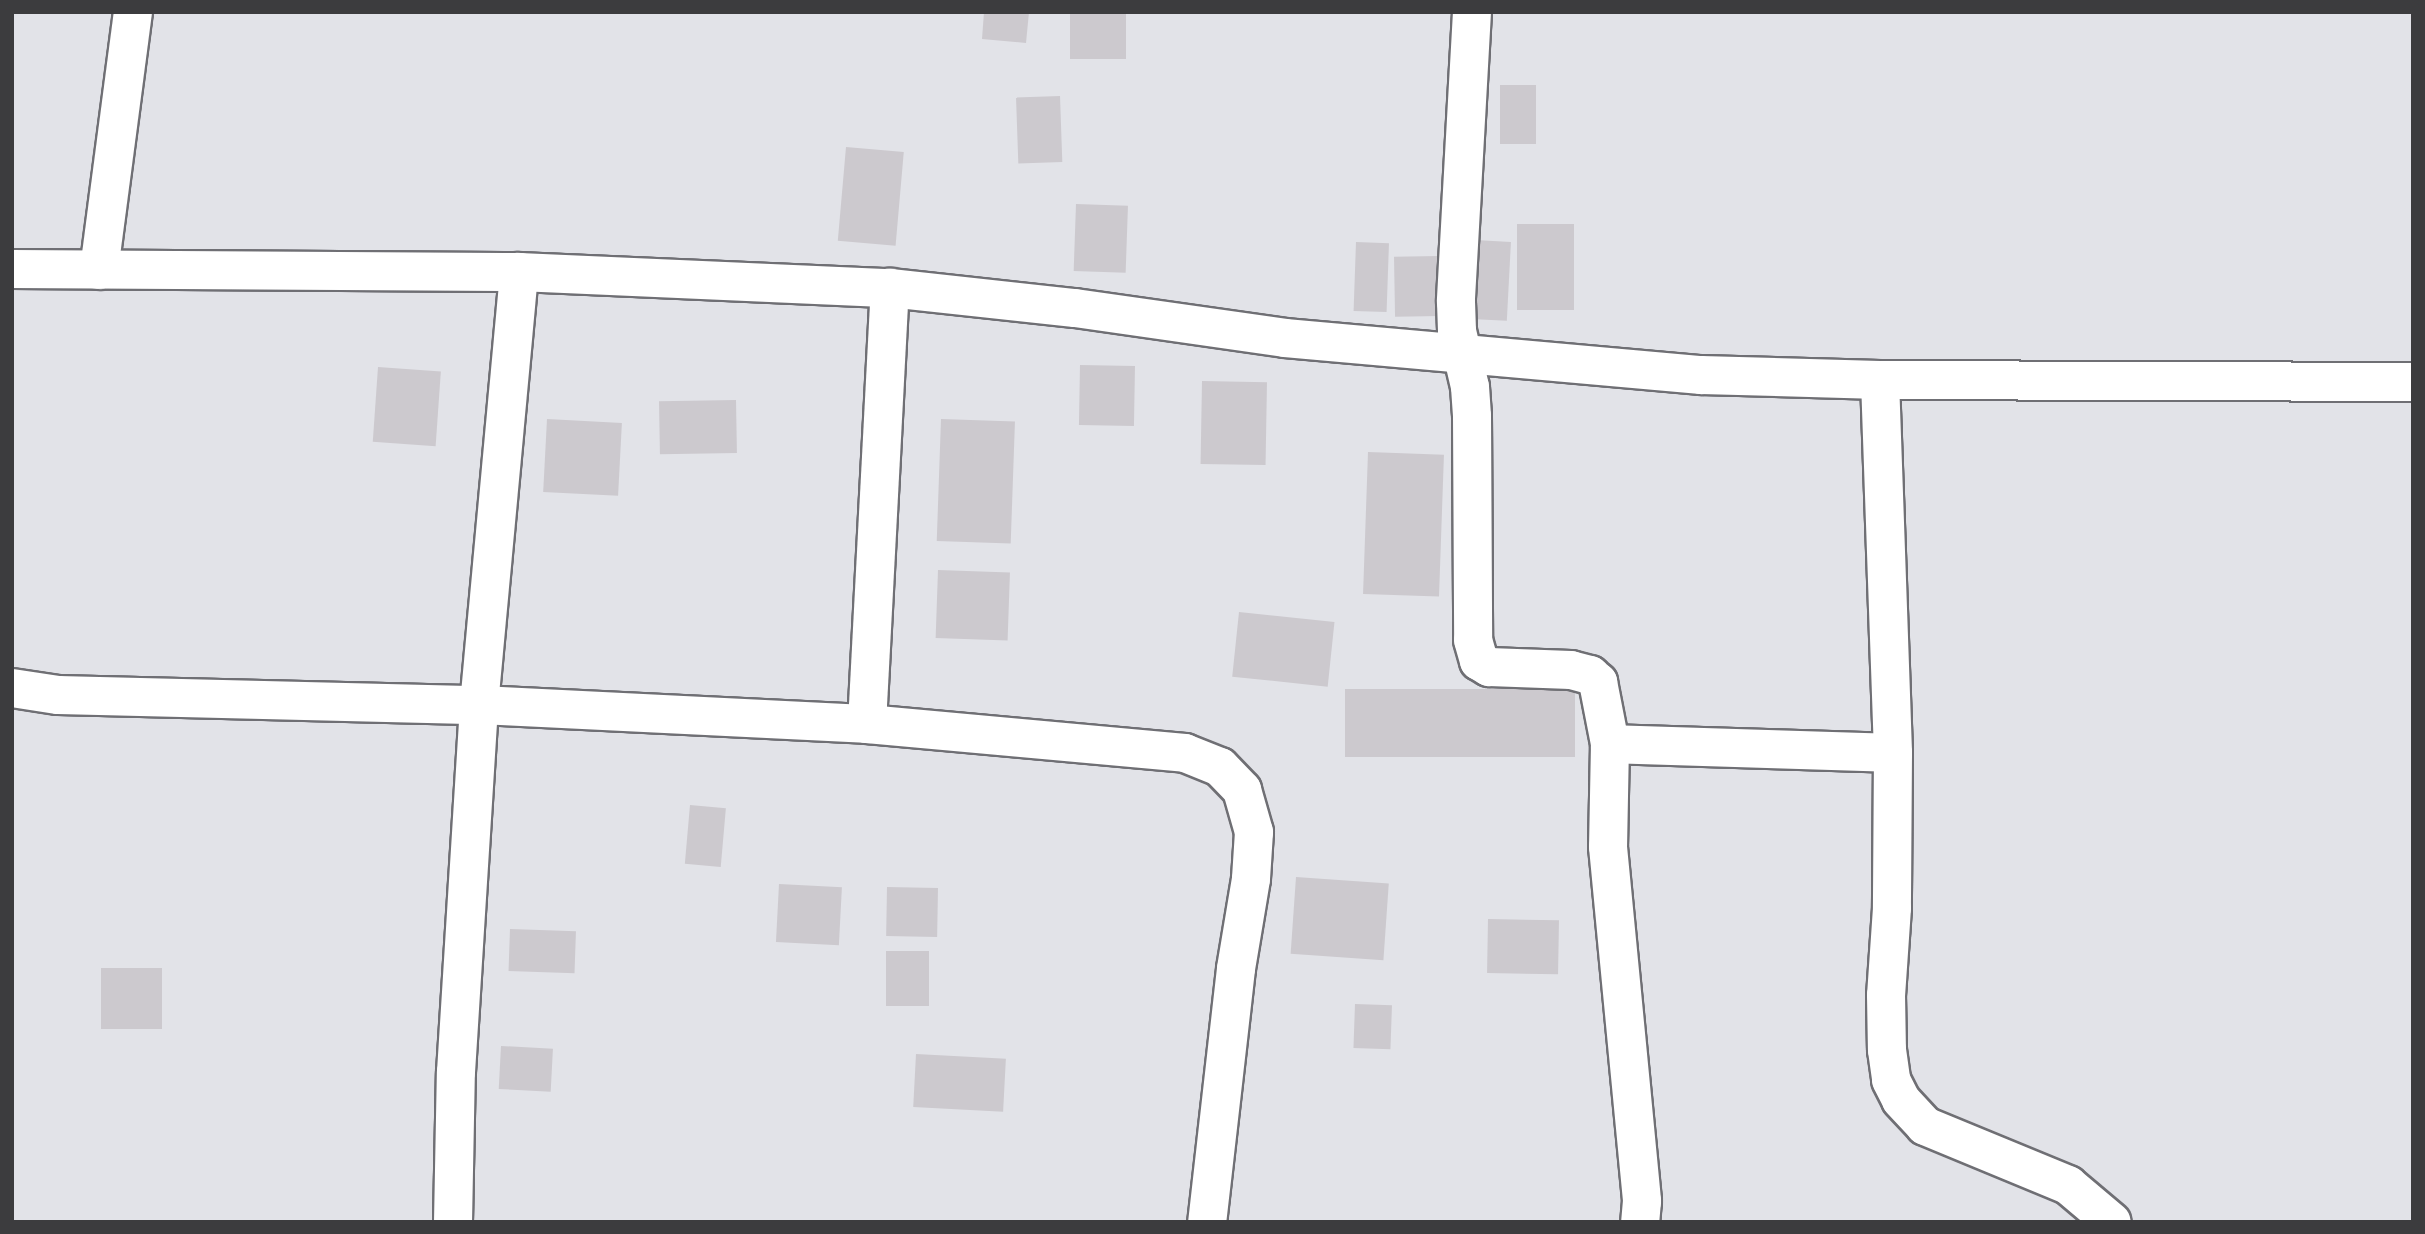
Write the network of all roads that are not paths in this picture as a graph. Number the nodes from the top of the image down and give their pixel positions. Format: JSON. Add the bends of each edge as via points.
{"nodes":[{"id":1,"x":133,"y":12,"type":"edge"},
{"id":2,"x":1472,"y":12,"type":"edge"},
{"id":3,"x":12,"y":269,"type":"edge"},
{"id":4,"x":99,"y":270,"type":"junction"},
{"id":5,"x":519,"y":272,"type":"junction"},
{"id":6,"x":890,"y":288,"type":"junction"},
{"id":7,"x":1462,"y":356,"type":"junction"},
{"id":8,"x":1880,"y":380,"type":"junction"},
{"id":9,"x":2413,"y":382,"type":"edge"},
{"id":10,"x":12,"y":688,"type":"edge"},
{"id":11,"x":479,"y":705,"type":"junction"},
{"id":12,"x":867,"y":724,"type":"junction"},
{"id":13,"x":1610,"y":744,"type":"junction"},
{"id":14,"x":1893,"y":753,"type":"junction"},
{"id":15,"x":453,"y":1222,"type":"edge"},
{"id":16,"x":1207,"y":1222,"type":"edge"},
{"id":17,"x":1640,"y":1222,"type":"edge"},
{"id":18,"x":2112,"y":1222,"type":"edge"}],
"edges":[{"from":1,"to":4,"type":"street"},
{"from":2,"to":7,"type":"street","via":[[1456,302]]},
{"from":3,"to":4,"type":"street"},
{"from":4,"to":5,"type":"street"},
{"from":5,"to":6,"type":"street"},
{"from":5,"to":11,"type":"street"},
{"from":6,"to":7,"type":"street"},
{"from":6,"to":12,"type":"street"},
{"from":7,"to":8,"type":"street","via":[[1701,375]]},
{"from":7,"to":13,"type":"street","via":[[1472,416],[1473,640],[1479,661],[1508,670],[1571,670],[1590,675],[1598,682]]},
{"from":8,"to":9,"type":"street"},
{"from":8,"to":14,"type":"street"},
{"from":10,"to":11,"type":"street","via":[[58,695]]},
{"from":11,"to":12,"type":"street"},
{"from":11,"to":15,"type":"street","via":[[456,1072]]},
{"from":12,"to":16,"type":"street","via":[[1185,753],[1220,767],[1242,790],[1254,832],[1251,879],[1236,968]]},
{"from":13,"to":14,"type":"street"},
{"from":13,"to":17,"type":"street","via":[[1608,847],[1641,1188]]},
{"from":14,"to":18,"type":"street","via":[[1886,995],[1891,1080],[1901,1100],[1925,1126],[2068,1185]]}]}
